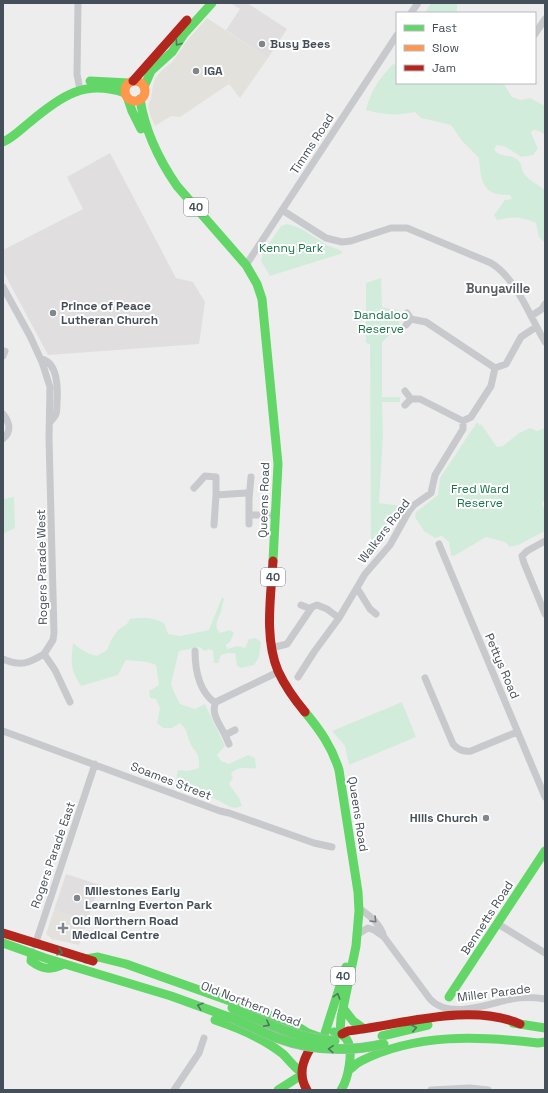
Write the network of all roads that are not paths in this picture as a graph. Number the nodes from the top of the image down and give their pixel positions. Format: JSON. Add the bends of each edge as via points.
{"nodes":[{"id":1,"x":78,"y":3,"type":"edge"},
{"id":2,"x":202,"y":3,"type":"edge"},
{"id":3,"x":212,"y":3,"type":"edge"},
{"id":4,"x":418,"y":3,"type":"edge"},
{"id":5,"x":412,"y":12,"type":"edge"},
{"id":6,"x":545,"y":19,"type":"edge"},
{"id":7,"x":536,"y":32,"type":"edge"},
{"id":8,"x":396,"y":37,"type":"edge"},
{"id":9,"x":131,"y":82,"type":"junction"},
{"id":10,"x":79,"y":87,"type":"junction"},
{"id":11,"x":144,"y":87,"type":"junction"},
{"id":12,"x":127,"y":96,"type":"junction"},
{"id":13,"x":140,"y":100,"type":"junction"},
{"id":14,"x":3,"y":142,"type":"edge"},
{"id":15,"x":152,"y":144,"type":"junction"},
{"id":16,"x":282,"y":210,"type":"junction"},
{"id":17,"x":246,"y":265,"type":"junction"},
{"id":18,"x":3,"y":287,"type":"edge"},
{"id":19,"x":545,"y":304,"type":"edge"},
{"id":20,"x":531,"y":316,"type":"junction"},
{"id":21,"x":406,"y":325,"type":"dead end"},
{"id":22,"x":536,"y":327,"type":"junction"},
{"id":23,"x":545,"y":342,"type":"edge"},
{"id":24,"x":495,"y":368,"type":"junction"},
{"id":25,"x":405,"y":391,"type":"dead end"},
{"id":26,"x":411,"y":399,"type":"junction"},
{"id":27,"x":405,"y":405,"type":"dead end"},
{"id":28,"x":3,"y":414,"type":"edge"},
{"id":29,"x":464,"y":421,"type":"junction"},
{"id":30,"x":3,"y":439,"type":"edge"},
{"id":31,"x":251,"y":477,"type":"dead end"},
{"id":32,"x":194,"y":488,"type":"dead end"},
{"id":33,"x":249,"y":494,"type":"junction"},
{"id":34,"x":216,"y":495,"type":"junction"},
{"id":35,"x":248,"y":515,"type":"junction"},
{"id":36,"x":276,"y":515,"type":"junction"},
{"id":37,"x":249,"y":524,"type":"dead end"},
{"id":38,"x":214,"y":525,"type":"dead end"},
{"id":39,"x":545,"y":541,"type":"edge"},
{"id":40,"x":439,"y":544,"type":"dead end"},
{"id":41,"x":357,"y":588,"type":"junction"},
{"id":42,"x":301,"y":605,"type":"dead end"},
{"id":43,"x":311,"y":609,"type":"junction"},
{"id":44,"x":376,"y":614,"type":"dead end"},
{"id":45,"x":545,"y":614,"type":"edge"},
{"id":46,"x":339,"y":618,"type":"junction"},
{"id":47,"x":271,"y":648,"type":"junction"},
{"id":48,"x":195,"y":651,"type":"dead end"},
{"id":49,"x":44,"y":654,"type":"junction"},
{"id":50,"x":3,"y":659,"type":"edge"},
{"id":51,"x":278,"y":672,"type":"junction"},
{"id":52,"x":298,"y":678,"type":"dead end"},
{"id":53,"x":425,"y":678,"type":"dead end"},
{"id":54,"x":70,"y":702,"type":"dead end"},
{"id":55,"x":215,"y":703,"type":"junction"},
{"id":56,"x":235,"y":730,"type":"dead end"},
{"id":57,"x":3,"y":731,"type":"edge"},
{"id":58,"x":518,"y":732,"type":"junction"},
{"id":59,"x":225,"y":735,"type":"junction"},
{"id":60,"x":229,"y":744,"type":"dead end"},
{"id":61,"x":95,"y":764,"type":"junction"},
{"id":62,"x":545,"y":797,"type":"edge"},
{"id":63,"x":332,"y":847,"type":"dead end"},
{"id":64,"x":545,"y":851,"type":"edge"},
{"id":65,"x":355,"y":874,"type":"junction"},
{"id":66,"x":359,"y":908,"type":"junction"},
{"id":67,"x":498,"y":924,"type":"junction"},
{"id":68,"x":3,"y":933,"type":"edge"},
{"id":69,"x":358,"y":934,"type":"junction"},
{"id":70,"x":384,"y":936,"type":"junction"},
{"id":71,"x":3,"y":943,"type":"edge"},
{"id":72,"x":35,"y":944,"type":"junction"},
{"id":73,"x":32,"y":953,"type":"junction"},
{"id":74,"x":545,"y":953,"type":"edge"},
{"id":75,"x":86,"y":959,"type":"junction"},
{"id":76,"x":91,"y":971,"type":"junction"},
{"id":77,"x":449,"y":998,"type":"dead end"},
{"id":78,"x":545,"y":999,"type":"edge"},
{"id":79,"x":343,"y":1008,"type":"junction"},
{"id":80,"x":231,"y":1013,"type":"junction"},
{"id":81,"x":520,"y":1024,"type":"junction"},
{"id":82,"x":545,"y":1028,"type":"edge"},
{"id":83,"x":364,"y":1029,"type":"junction"},
{"id":84,"x":341,"y":1034,"type":"junction"},
{"id":85,"x":322,"y":1035,"type":"junction"},
{"id":86,"x":204,"y":1038,"type":"dead end"},
{"id":87,"x":383,"y":1040,"type":"junction"},
{"id":88,"x":545,"y":1040,"type":"edge"},
{"id":89,"x":349,"y":1070,"type":"junction"},
{"id":90,"x":300,"y":1074,"type":"junction"},
{"id":91,"x":347,"y":1081,"type":"junction"},
{"id":92,"x":174,"y":1090,"type":"edge"},
{"id":93,"x":278,"y":1090,"type":"edge"},
{"id":94,"x":307,"y":1090,"type":"edge"},
{"id":95,"x":341,"y":1090,"type":"edge"},
{"id":96,"x":351,"y":1090,"type":"edge"},
{"id":97,"x":431,"y":1090,"type":"edge"},
{"id":98,"x":488,"y":1090,"type":"edge"}],
"edges":[{"from":1,"to":10,"type":"street"},
{"from":2,"to":9,"type":"main road"},
{"from":3,"to":11,"type":"main road","number":"40","one_way":true,"via":[[184,34],[172,52],[151,71]]},
{"from":4,"to":5,"type":"street"},
{"from":6,"to":7,"type":"street"},
{"from":8,"to":16,"type":"street","name":"Timms Road"},
{"from":9,"to":10,"type":"main road","via":[[93,81]]},
{"from":9,"to":11,"type":"main road","via":[[139,82]]},
{"from":9,"to":12,"type":"main road","via":[[126,88]]},
{"from":10,"to":12,"type":"main road","via":[[116,88]]},
{"from":10,"to":14,"type":"main road"},
{"from":11,"to":13,"type":"main road","number":"40"},
{"from":12,"to":13,"type":"main road","via":[[134,101]]},
{"from":12,"to":15,"type":"main road","name":"Queens Road","number":"40","via":[[139,126]]},
{"from":13,"to":15,"type":"main road","name":"Queens Road","number":"40"},
{"from":15,"to":17,"type":"main road","name":"Queens Road","number":"40","via":[[177,186]]},
{"from":16,"to":17,"type":"street","name":"Timms Road"},
{"from":16,"to":20,"type":"street","via":[[326,238],[338,241],[358,239],[391,228],[414,230],[496,267],[510,281]]},
{"from":17,"to":36,"type":"main road","name":"Queens Road","number":"40","via":[[257,284],[263,307],[278,464]]},
{"from":18,"to":49,"type":"street","name":"Rogers Parade West","via":[[41,359],[50,387],[54,633],[53,640]]},
{"from":19,"to":20,"type":"street","via":[[542,310]]},
{"from":20,"to":22,"type":"street"},
{"from":21,"to":24,"type":"street","via":[[409,316],[426,322]]},
{"from":22,"to":23,"type":"street"},
{"from":22,"to":24,"type":"street","via":[[521,337],[506,364]]},
{"from":24,"to":29,"type":"street","name":"Walkers Road","via":[[491,386],[471,417]]},
{"from":25,"to":26,"type":"street"},
{"from":26,"to":27,"type":"street"},
{"from":26,"to":29,"type":"street","via":[[420,399]]},
{"from":28,"to":30,"type":"street","via":[[10,429],[9,434]]},
{"from":29,"to":41,"type":"street","name":"Walkers Road","via":[[463,429],[432,481],[431,493],[409,511],[390,545],[365,574]]},
{"from":31,"to":33,"type":"street"},
{"from":32,"to":34,"type":"street","via":[[205,476],[216,477]]},
{"from":33,"to":34,"type":"street"},
{"from":33,"to":35,"type":"street"},
{"from":34,"to":38,"type":"street"},
{"from":35,"to":36,"type":"street"},
{"from":35,"to":37,"type":"street"},
{"from":36,"to":47,"type":"main road","name":"Queens Road","number":"40"},
{"from":39,"to":45,"type":"street","via":[[522,556]]},
{"from":40,"to":58,"type":"street","name":"Pettys Road"},
{"from":41,"to":44,"type":"street","via":[[370,610]]},
{"from":41,"to":46,"type":"street","name":"Walkers Road"},
{"from":42,"to":43,"type":"street"},
{"from":43,"to":46,"type":"street","via":[[317,605]]},
{"from":43,"to":47,"type":"street","via":[[287,644]]},
{"from":46,"to":52,"type":"street","name":"Walkers Road"},
{"from":47,"to":51,"type":"main road","name":"Queens Road","number":"40"},
{"from":48,"to":55,"type":"street","via":[[199,680],[207,696]]},
{"from":49,"to":50,"type":"street","via":[[27,663]]},
{"from":49,"to":54,"type":"street","via":[[55,670]]},
{"from":51,"to":55,"type":"street"},
{"from":51,"to":65,"type":"main road","name":"Queens Road","number":"40","via":[[291,694],[324,736],[336,758]]},
{"from":53,"to":58,"type":"street","via":[[457,749],[464,752],[472,751]]},
{"from":55,"to":59,"type":"street","via":[[214,712]]},
{"from":56,"to":59,"type":"street"},
{"from":57,"to":61,"type":"street","name":"Soames Street"},
{"from":58,"to":62,"type":"street","name":"Pettys Road"},
{"from":59,"to":60,"type":"street"},
{"from":61,"to":63,"type":"street","name":"Soames Street","via":[[220,811]]},
{"from":61,"to":72,"type":"street","name":"Rogers Parade East"},
{"from":64,"to":67,"type":"main road","name":"Bennetts Road"},
{"from":65,"to":66,"type":"main road","name":"Queens Road","number":"40","via":[[359,890]]},
{"from":85,"to":65,"type":"main road","name":"Queens Road","number":"40","one_way":true,"via":[[331,1018],[347,963]]},
{"from":66,"to":69,"type":"main road","name":"Queens Road","number":"40"},
{"from":66,"to":70,"type":"street","name":"Miller Parade","one_way":true,"via":[[376,922]]},
{"from":67,"to":74,"type":"street"},
{"from":67,"to":77,"type":"main road","name":"Bennetts Road"},
{"from":68,"to":72,"type":"main road","name":"Old Northern Road"},
{"from":69,"to":70,"type":"street","via":[[370,929]]},
{"from":69,"to":79,"type":"main road","name":"Queens Road","number":"40"},
{"from":70,"to":78,"type":"street","name":"Miller Parade","via":[[430,999],[442,1008],[480,1007],[518,999]]},
{"from":71,"to":73,"type":"main road","name":"Old Northern Road"},
{"from":72,"to":73,"type":"street","name":"Rogers Parade East"},
{"from":72,"to":75,"type":"main road","name":"Old Northern Road","one_way":true},
{"from":73,"to":76,"type":"main road","name":"Old Northern Road"},
{"from":75,"to":80,"type":"main road","name":"Old Northern Road"},
{"from":75,"to":85,"type":"main road","via":[[98,957],[126,964],[292,1023],[308,1033]]},
{"from":80,"to":76,"type":"main road","name":"Old Northern Road","one_way":true},
{"from":76,"to":90,"type":"main road","via":[[104,981],[246,1031],[274,1048]]},
{"from":79,"to":83,"type":"main road","via":[[353,1022]]},
{"from":79,"to":84,"type":"main road","name":"Queens Road","number":"40"},
{"from":80,"to":87,"type":"main road","name":"Old Northern Road","bridge":true,"via":[[306,1038]]},
{"from":81,"to":82,"type":"main road","name":"Old Northern Road"},
{"from":81,"to":83,"type":"main road","via":[[508,1018],[457,1015],[422,1018]]},
{"from":87,"to":81,"type":"main road","name":"Old Northern Road","one_way":true,"via":[[418,1027],[464,1022]]},
{"from":83,"to":84,"type":"main road"},
{"from":84,"to":85,"type":"main road","via":[[334,1032]]},
{"from":84,"to":89,"type":"main road","via":[[349,1041],[351,1048]]},
{"from":85,"to":90,"type":"main road","number":"40","via":[[309,1052]]},
{"from":86,"to":92,"type":"street","via":[[201,1050]]},
{"from":87,"to":88,"type":"main road","name":"Old Northern Road","via":[[464,1030],[498,1031]]},
{"from":88,"to":89,"type":"main road","via":[[538,1043],[482,1037],[434,1040],[381,1053]]},
{"from":89,"to":91,"type":"main road"},
{"from":90,"to":93,"type":"main road"},
{"from":90,"to":94,"type":"main road"},
{"from":91,"to":95,"type":"main road"},
{"from":91,"to":96,"type":"main road"},
{"from":97,"to":98,"type":"street"}]}
